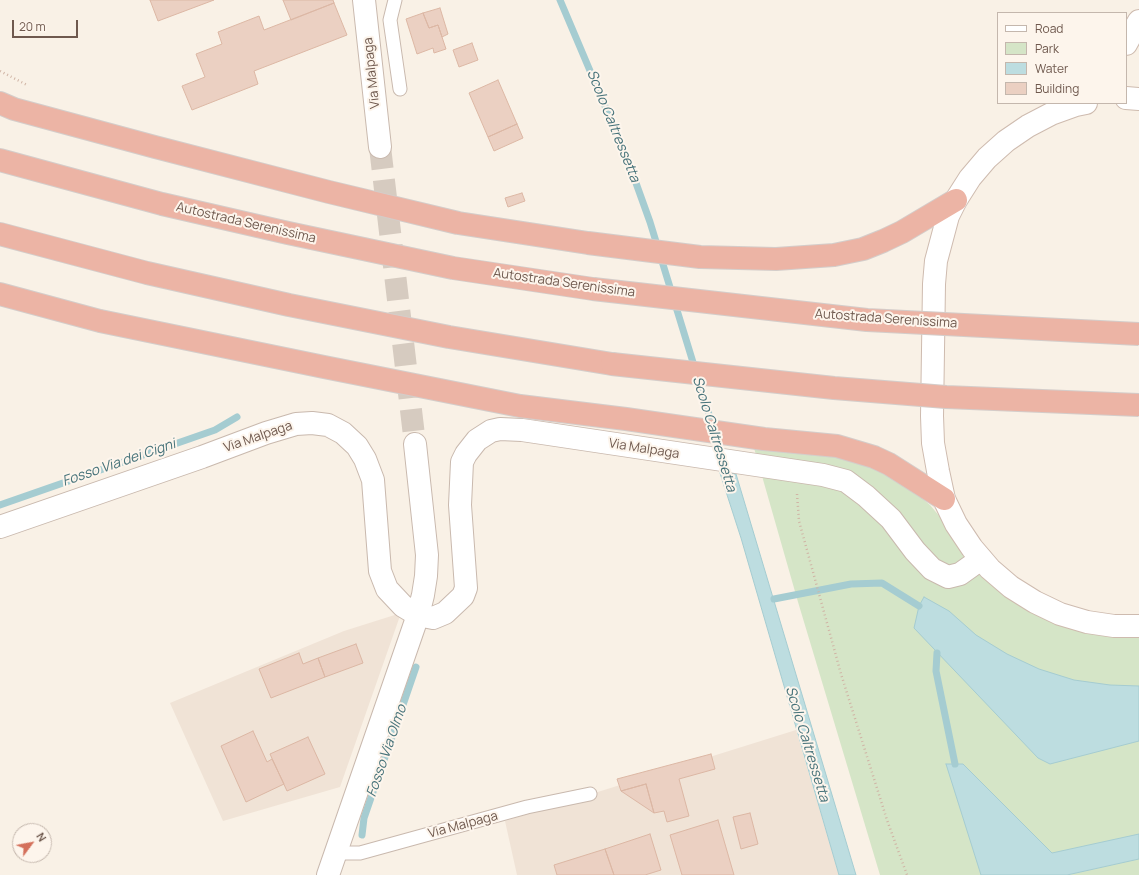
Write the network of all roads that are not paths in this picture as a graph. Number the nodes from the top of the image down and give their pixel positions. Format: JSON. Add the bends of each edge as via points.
{"nodes":[{"id":1,"x":364,"y":0,"type":"edge"},
{"id":2,"x":395,"y":0,"type":"edge"},
{"id":3,"x":1139,"y":20,"type":"edge"},
{"id":4,"x":1127,"y":42,"type":"edge"},
{"id":5,"x":400,"y":89,"type":"dead end"},
{"id":6,"x":1127,"y":98,"type":"edge"},
{"id":7,"x":1139,"y":99,"type":"edge"},
{"id":8,"x":0,"y":103,"type":"edge"},
{"id":9,"x":1080,"y":104,"type":"edge"},
{"id":10,"x":380,"y":147,"type":"tunnel mouth"},
{"id":11,"x":0,"y":160,"type":"edge"},
{"id":12,"x":956,"y":200,"type":"junction"},
{"id":13,"x":0,"y":234,"type":"edge"},
{"id":14,"x":0,"y":294,"type":"edge"},
{"id":15,"x":1139,"y":334,"type":"edge"},
{"id":16,"x":1139,"y":405,"type":"edge"},
{"id":17,"x":415,"y":444,"type":"tunnel mouth"},
{"id":18,"x":944,"y":499,"type":"junction"},
{"id":19,"x":0,"y":527,"type":"edge"},
{"id":20,"x":982,"y":559,"type":"junction"},
{"id":21,"x":418,"y":615,"type":"junction"},
{"id":22,"x":1139,"y":626,"type":"edge"},
{"id":23,"x":590,"y":794,"type":"dead end"},
{"id":24,"x":336,"y":851,"type":"junction"},
{"id":25,"x":328,"y":875,"type":"edge"}],
"edges":[{"from":1,"to":10,"type":"street","name":"Via Malpaga"},
{"from":2,"to":5,"type":"lane","via":[[390,20]]},
{"from":3,"to":4,"type":"street"},
{"from":6,"to":7,"type":"street"},
{"from":8,"to":12,"type":"highway","via":[[155,147],[450,221],[588,244],[700,256],[776,259],[834,255],[862,249],[883,242]]},
{"from":9,"to":12,"type":"street","via":[[1051,114],[1006,141],[970,178]]},
{"from":11,"to":15,"type":"highway","name":"Autostrada Serenissima","bridge":true,"via":[[162,204],[453,268],[593,289],[867,320]]},
{"from":12,"to":18,"type":"street","via":[[948,216],[941,241],[934,284],[933,443]]},
{"from":13,"to":16,"type":"highway","bridge":true,"via":[[147,273],[289,305],[449,337],[612,364],[938,397]]},
{"from":14,"to":18,"type":"highway","via":[[100,321],[520,406],[764,439],[837,446],[889,464]]},
{"from":17,"to":21,"type":"street","via":[[427,555],[426,576]]},
{"from":18,"to":20,"type":"street","via":[[956,524]]},
{"from":19,"to":21,"type":"street","name":"Via Malpaga","via":[[266,433],[296,424],[312,422],[328,425],[344,433],[365,459],[373,480],[380,570],[387,589],[402,606]]},
{"from":20,"to":21,"type":"street","name":"Via Malpaga","via":[[960,574],[948,577],[932,569],[914,551],[891,519],[846,481],[823,475],[522,430],[500,429],[491,431],[477,440],[466,454],[462,467],[460,505],[466,588],[463,596],[445,613],[433,618]]},
{"from":20,"to":22,"type":"street","via":[[1011,587],[1060,614],[1087,622]]},
{"from":21,"to":24,"type":"street"},
{"from":23,"to":24,"type":"lane","name":"Via Malpaga","via":[[527,807],[360,853],[345,854]]},
{"from":24,"to":25,"type":"street"}]}
